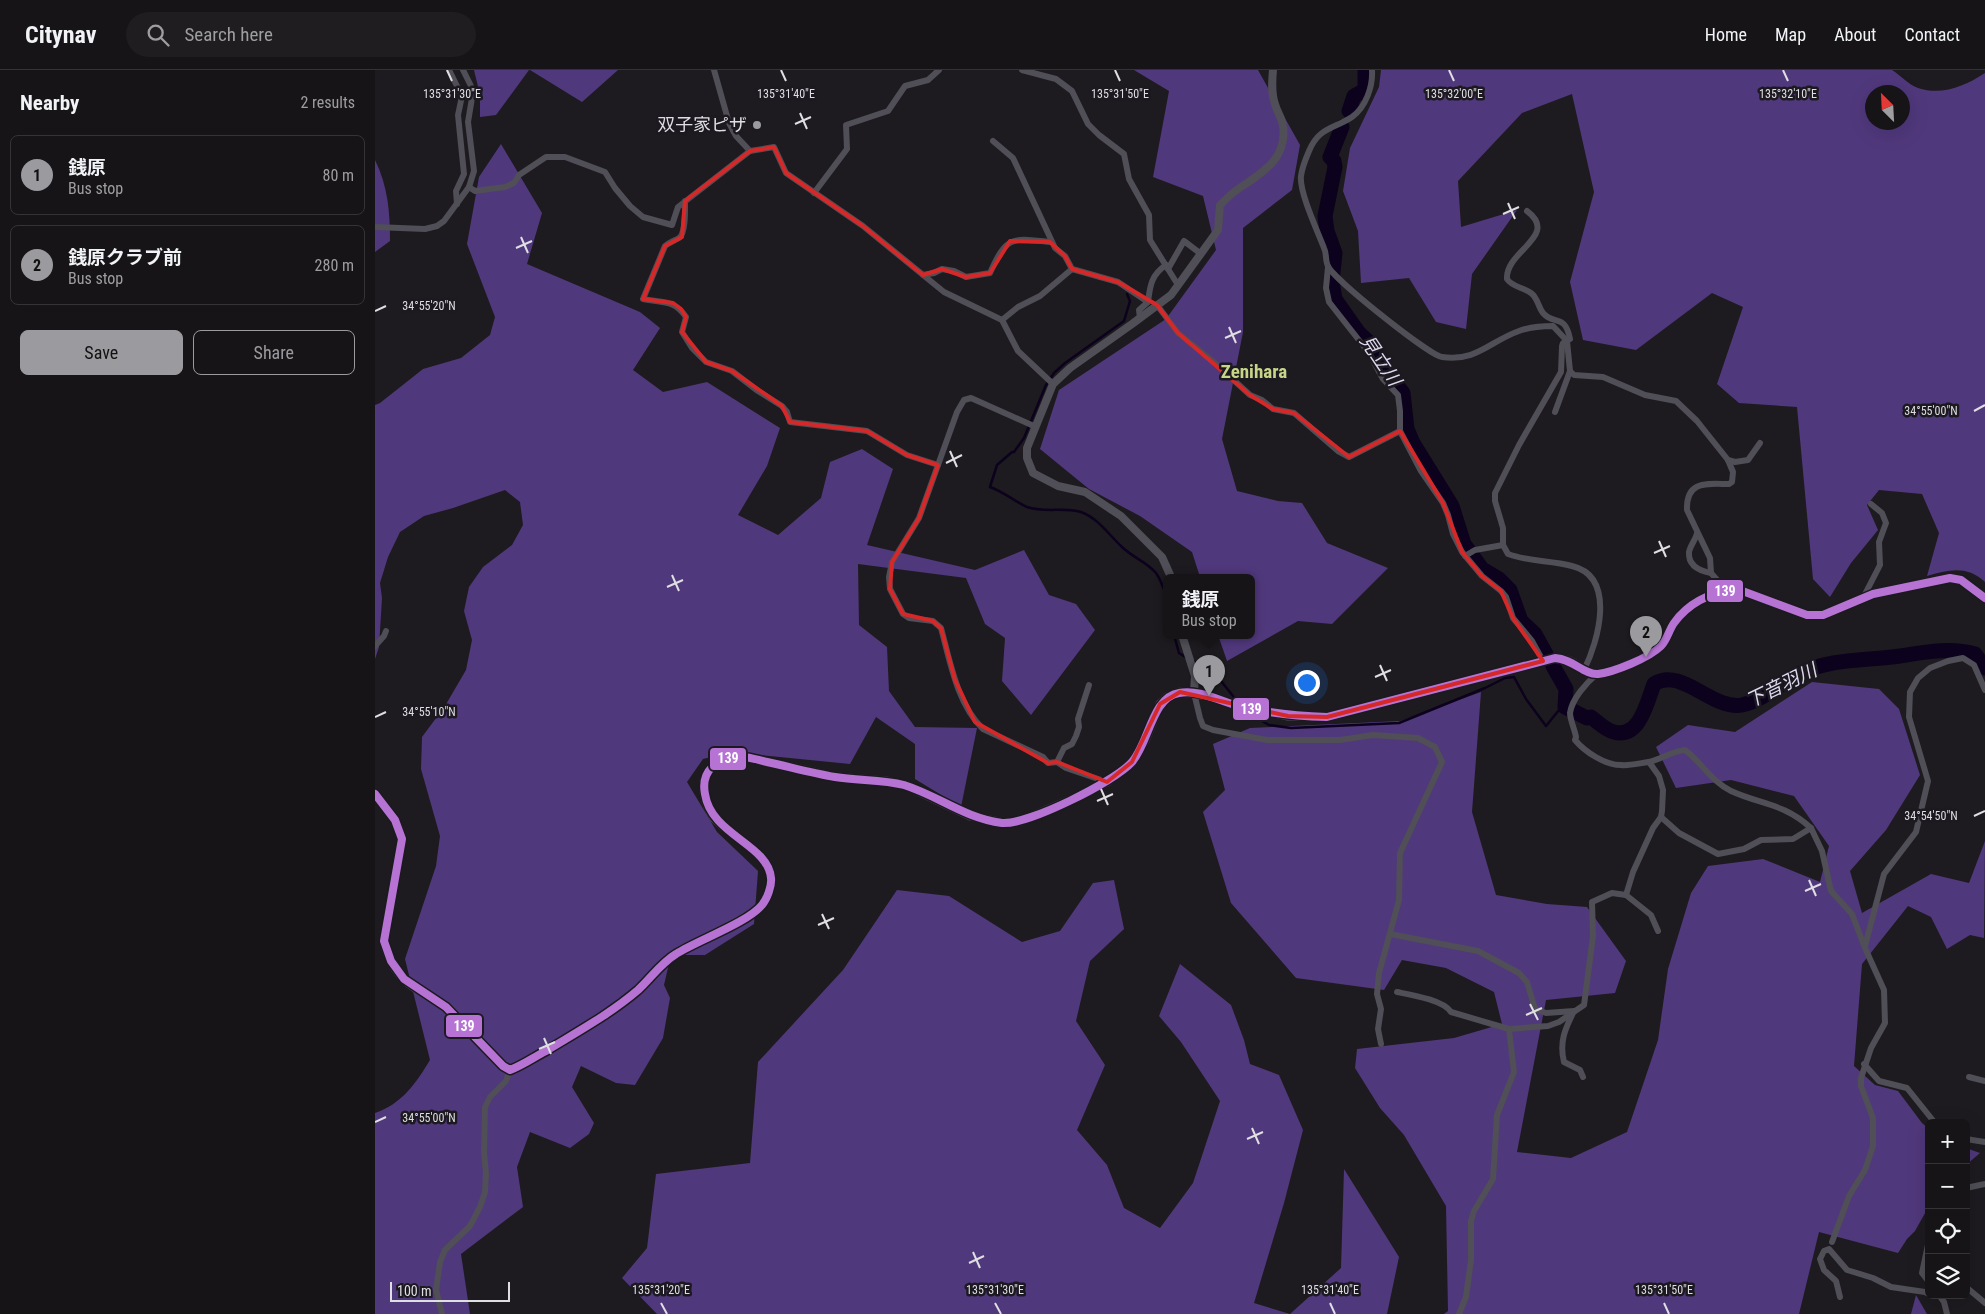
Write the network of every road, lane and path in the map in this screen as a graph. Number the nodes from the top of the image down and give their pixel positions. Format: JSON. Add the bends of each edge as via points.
{"nodes":[{"id":1,"x":449,"y":70,"type":"edge"},
{"id":2,"x":463,"y":70,"type":"edge"},
{"id":3,"x":714,"y":70,"type":"edge"},
{"id":4,"x":939,"y":70,"type":"edge"},
{"id":5,"x":1022,"y":70,"type":"edge"},
{"id":6,"x":1273,"y":70,"type":"edge"},
{"id":7,"x":1372,"y":70,"type":"edge"},
{"id":8,"x":993,"y":141,"type":"dead end"},
{"id":9,"x":750,"y":151,"type":"junction"},
{"id":10,"x":469,"y":187,"type":"junction"},
{"id":11,"x":814,"y":193,"type":"junction"},
{"id":12,"x":685,"y":201,"type":"junction"},
{"id":13,"x":457,"y":204,"type":"junction"},
{"id":14,"x":1527,"y":210,"type":"dead end"},
{"id":15,"x":375,"y":228,"type":"edge"},
{"id":16,"x":1050,"y":242,"type":"junction"},
{"id":17,"x":1201,"y":254,"type":"junction"},
{"id":18,"x":1167,"y":267,"type":"junction"},
{"id":19,"x":1072,"y":269,"type":"junction"},
{"id":20,"x":1332,"y":271,"type":"junction"},
{"id":21,"x":923,"y":275,"type":"junction"},
{"id":22,"x":1178,"y":285,"type":"junction"},
{"id":23,"x":1148,"y":302,"type":"junction"},
{"id":24,"x":1157,"y":305,"type":"junction"},
{"id":25,"x":1140,"y":318,"type":"junction"},
{"id":26,"x":1001,"y":320,"type":"junction"},
{"id":27,"x":1567,"y":341,"type":"junction"},
{"id":28,"x":1570,"y":371,"type":"junction"},
{"id":29,"x":1053,"y":384,"type":"junction"},
{"id":30,"x":1555,"y":412,"type":"dead end"},
{"id":31,"x":1036,"y":427,"type":"junction"},
{"id":32,"x":1400,"y":430,"type":"junction"},
{"id":33,"x":1760,"y":443,"type":"dead end"},
{"id":34,"x":1728,"y":460,"type":"junction"},
{"id":35,"x":938,"y":465,"type":"junction"},
{"id":36,"x":1871,"y":504,"type":"dead end"},
{"id":37,"x":1697,"y":533,"type":"junction"},
{"id":38,"x":1503,"y":545,"type":"junction"},
{"id":39,"x":1468,"y":554,"type":"junction"},
{"id":40,"x":1711,"y":573,"type":"junction"},
{"id":41,"x":1170,"y":574,"type":"edge"},
{"id":42,"x":1725,"y":589,"type":"junction"},
{"id":43,"x":1863,"y":598,"type":"junction"},
{"id":44,"x":1985,"y":598,"type":"edge"},
{"id":45,"x":386,"y":631,"type":"dead end"},
{"id":46,"x":1183,"y":639,"type":"edge"},
{"id":47,"x":375,"y":646,"type":"edge"},
{"id":48,"x":1543,"y":661,"type":"junction"},
{"id":49,"x":1584,"y":670,"type":"junction"},
{"id":50,"x":1597,"y":674,"type":"junction"},
{"id":51,"x":1089,"y":685,"type":"dead end"},
{"id":52,"x":1985,"y":690,"type":"edge"},
{"id":53,"x":1194,"y":693,"type":"junction"},
{"id":54,"x":1057,"y":762,"type":"junction"},
{"id":55,"x":1649,"y":762,"type":"junction"},
{"id":56,"x":1107,"y":782,"type":"junction"},
{"id":57,"x":375,"y":794,"type":"edge"},
{"id":58,"x":1661,"y":817,"type":"junction"},
{"id":59,"x":1811,"y":828,"type":"junction"},
{"id":60,"x":1626,"y":895,"type":"junction"},
{"id":61,"x":1659,"y":931,"type":"dead end"},
{"id":62,"x":1391,"y":934,"type":"junction"},
{"id":63,"x":1865,"y":948,"type":"junction"},
{"id":64,"x":1397,"y":992,"type":"dead end"},
{"id":65,"x":1574,"y":1011,"type":"junction"},
{"id":66,"x":1509,"y":1029,"type":"junction"},
{"id":67,"x":1381,"y":1044,"type":"dead end"},
{"id":68,"x":1865,"y":1064,"type":"junction"},
{"id":69,"x":510,"y":1070,"type":"junction"},
{"id":70,"x":1969,"y":1076,"type":"dead end"},
{"id":71,"x":1583,"y":1077,"type":"dead end"},
{"id":72,"x":1985,"y":1082,"type":"edge"},
{"id":73,"x":1932,"y":1119,"type":"edge"},
{"id":74,"x":1970,"y":1140,"type":"edge"},
{"id":75,"x":1985,"y":1142,"type":"edge"},
{"id":76,"x":1985,"y":1184,"type":"edge"},
{"id":77,"x":1970,"y":1187,"type":"edge"},
{"id":78,"x":1832,"y":1242,"type":"dead end"},
{"id":79,"x":1925,"y":1259,"type":"edge"},
{"id":80,"x":1925,"y":1277,"type":"edge"},
{"id":81,"x":1970,"y":1290,"type":"edge"},
{"id":82,"x":1925,"y":1292,"type":"edge"},
{"id":83,"x":1840,"y":1296,"type":"dead end"},
{"id":84,"x":1935,"y":1299,"type":"edge"},
{"id":85,"x":1941,"y":1299,"type":"edge"},
{"id":86,"x":1985,"y":1303,"type":"edge"},
{"id":87,"x":1944,"y":1306,"type":"junction"},
{"id":88,"x":442,"y":1314,"type":"edge"},
{"id":89,"x":1459,"y":1314,"type":"edge"},
{"id":90,"x":1947,"y":1314,"type":"edge"}],
"edges":[{"from":1,"to":13,"type":"street","via":[[462,96],[458,115],[464,174],[456,191]]},
{"from":2,"to":10,"type":"street","via":[[471,86],[472,98],[468,122],[474,172]]},
{"from":3,"to":9,"type":"street","via":[[729,123]]},
{"from":4,"to":11,"type":"street","via":[[928,80],[905,86],[888,111],[846,125],[847,150]]},
{"from":5,"to":18,"type":"street","via":[[1056,79],[1072,91],[1088,124],[1124,154],[1129,179],[1149,215],[1150,240]]},
{"from":6,"to":17,"type":"street","via":[[1272,87],[1284,136],[1277,156],[1266,171],[1220,205],[1218,230]]},
{"from":7,"to":20,"type":"street","via":[[1371,87],[1361,106],[1351,117],[1318,137],[1309,151],[1301,176],[1311,218]]},
{"from":8,"to":16,"type":"street","via":[[1013,158]]},
{"from":9,"to":11,"type":"street","via":[[774,147],[786,173]]},
{"from":9,"to":12,"type":"street"},
{"from":10,"to":12,"type":"street","via":[[475,191],[505,187],[546,157],[565,157],[605,172],[630,206],[643,216],[672,225],[678,208]]},
{"from":10,"to":13,"type":"street"},
{"from":11,"to":21,"type":"street","via":[[863,226]]},
{"from":12,"to":35,"type":"street","via":[[683,233],[665,246],[643,299],[673,304],[681,309],[686,317],[682,332],[692,348],[706,362],[732,371],[782,406],[790,422],[867,431],[907,455]]},
{"from":13,"to":15,"type":"street","via":[[437,226],[425,229]]},
{"from":14,"to":27,"type":"street","via":[[1538,231],[1512,260],[1507,279],[1531,293],[1546,316],[1565,325],[1570,339]]},
{"from":16,"to":19,"type":"street","via":[[1065,256]]},
{"from":16,"to":21,"type":"street","via":[[1018,239],[1010,242],[990,273],[966,277],[942,268]]},
{"from":17,"to":18,"type":"street","via":[[1184,241]]},
{"from":17,"to":22,"type":"street"},
{"from":18,"to":22,"type":"street"},
{"from":18,"to":23,"type":"street","via":[[1154,275]]},
{"from":19,"to":23,"type":"street","via":[[1118,282]]},
{"from":19,"to":26,"type":"street","via":[[1040,296]]},
{"from":20,"to":27,"type":"street","via":[[1364,301],[1440,357],[1475,355],[1519,331],[1541,326],[1553,326]]},
{"from":20,"to":32,"type":"street","via":[[1327,293],[1333,308],[1398,395]]},
{"from":21,"to":26,"type":"street","via":[[943,292]]},
{"from":22,"to":24,"type":"street"},
{"from":23,"to":25,"type":"street","via":[[1139,310]]},
{"from":24,"to":25,"type":"street"},
{"from":24,"to":32,"type":"street","via":[[1179,333],[1250,395],[1273,409],[1294,413],[1349,457]]},
{"from":25,"to":29,"type":"street"},
{"from":26,"to":29,"type":"street","via":[[1019,351]]},
{"from":27,"to":28,"type":"street"},
{"from":27,"to":38,"type":"street","via":[[1562,346],[1559,376],[1495,493],[1503,528]]},
{"from":28,"to":30,"type":"street"},
{"from":28,"to":34,"type":"street","via":[[1579,376],[1603,377],[1645,395],[1676,401],[1697,421]]},
{"from":29,"to":31,"type":"street"},
{"from":31,"to":35,"type":"street","via":[[971,398],[964,400]]},
{"from":31,"to":41,"type":"street","via":[[1027,448],[1033,473],[1058,486],[1085,492],[1101,501],[1162,557]]},
{"from":32,"to":39,"type":"street","via":[[1421,471],[1443,503],[1453,534]]},
{"from":33,"to":34,"type":"street","via":[[1748,460]]},
{"from":34,"to":37,"type":"street","via":[[1733,472],[1732,482],[1702,484],[1693,489],[1687,502]]},
{"from":35,"to":54,"type":"street","via":[[919,518],[892,562],[890,589],[903,614],[909,618],[933,621],[941,628],[955,680],[975,722],[983,729],[1043,757],[1048,763]]},
{"from":36,"to":43,"type":"street","via":[[1882,513],[1886,523],[1879,542],[1880,565]]},
{"from":37,"to":40,"type":"street","via":[[1710,558]]},
{"from":37,"to":40,"type":"street","via":[[1689,553],[1691,561],[1694,567]]},
{"from":38,"to":39,"type":"street"},
{"from":38,"to":49,"type":"street","via":[[1507,554],[1571,565],[1583,570],[1593,580],[1601,610],[1595,644]]},
{"from":39,"to":48,"type":"street","via":[[1482,576],[1506,597],[1513,618],[1533,641]]},
{"from":40,"to":42,"type":"street"},
{"from":42,"to":43,"type":"main road","via":[[1737,589],[1807,615],[1823,615]]},
{"from":42,"to":50,"type":"main road","via":[[1683,612],[1672,625],[1662,646],[1646,657]]},
{"from":43,"to":44,"type":"main road","via":[[1950,578],[1961,580]]},
{"from":45,"to":47,"type":"street"},
{"from":46,"to":53,"type":"street","via":[[1195,676]]},
{"from":48,"to":49,"type":"main road","via":[[1555,658],[1569,660]]},
{"from":48,"to":53,"type":"main road","via":[[1327,717],[1288,716]]},
{"from":49,"to":50,"type":"main road"},
{"from":50,"to":55,"type":"street","via":[[1588,682],[1571,711],[1575,740],[1612,764]]},
{"from":51,"to":54,"type":"street","via":[[1076,736],[1072,744],[1064,748]]},
{"from":52,"to":63,"type":"street","via":[[1974,665],[1963,658],[1930,668],[1918,678],[1910,692],[1909,717],[1928,781],[1916,832],[1885,874]]},
{"from":53,"to":56,"type":"main road","via":[[1180,692],[1160,704],[1145,741],[1132,762]]},
{"from":53,"to":62,"type":"street","via":[[1203,726],[1213,730],[1267,740],[1339,740],[1394,735],[1418,738],[1435,747],[1442,762],[1401,853],[1399,900]]},
{"from":54,"to":56,"type":"street"},
{"from":55,"to":58,"type":"street","via":[[1659,776],[1663,790]]},
{"from":55,"to":59,"type":"street","via":[[1674,751],[1685,750],[1730,791],[1784,808]]},
{"from":56,"to":69,"type":"main road","via":[[1021,821],[1004,823],[970,816],[907,786],[886,781],[836,777],[741,756],[728,758],[706,774],[702,786],[704,795],[714,818],[767,864],[771,876],[770,889],[762,904],[749,915],[675,954],[637,991],[577,1033],[521,1067]]},
{"from":57,"to":69,"type":"main road","via":[[399,826],[402,839],[384,941],[394,968],[414,988],[439,1001]]},
{"from":58,"to":59,"type":"street","via":[[1679,833],[1718,854],[1744,849],[1761,840],[1793,839]]},
{"from":58,"to":60,"type":"street","via":[[1633,872]]},
{"from":59,"to":63,"type":"street","via":[[1822,851],[1831,891],[1852,914]]},
{"from":60,"to":61,"type":"street","via":[[1651,915]]},
{"from":60,"to":65,"type":"street","via":[[1612,893],[1591,902],[1593,936],[1584,1005]]},
{"from":62,"to":65,"type":"street","via":[[1478,951],[1519,973],[1527,982],[1535,1009],[1546,1013]]},
{"from":62,"to":67,"type":"street","via":[[1379,972],[1377,994],[1381,1009],[1378,1029]]},
{"from":63,"to":68,"type":"street","via":[[1884,990],[1885,1023]]},
{"from":64,"to":66,"type":"street"},
{"from":65,"to":66,"type":"street","via":[[1548,1026]]},
{"from":65,"to":71,"type":"street","via":[[1561,1040],[1562,1052],[1565,1062],[1580,1070]]},
{"from":66,"to":89,"type":"street","via":[[1514,1072],[1497,1115],[1493,1179],[1471,1221],[1471,1260],[1466,1297]]},
{"from":68,"to":73,"type":"street","via":[[1879,1081],[1907,1088]]},
{"from":68,"to":78,"type":"street","via":[[1861,1086],[1873,1118],[1873,1146]]},
{"from":69,"to":88,"type":"street","via":[[485,1107],[487,1173],[480,1207],[470,1226],[445,1250],[441,1262],[437,1290]]},
{"from":70,"to":72,"type":"street"},
{"from":74,"to":75,"type":"street"},
{"from":76,"to":77,"type":"street"},
{"from":79,"to":80,"type":"street","via":[[1922,1273]]},
{"from":81,"to":86,"type":"street"},
{"from":82,"to":83,"type":"street","via":[[1891,1287],[1847,1270],[1829,1249],[1820,1259],[1824,1270],[1836,1281]]},
{"from":84,"to":87,"type":"street"},
{"from":85,"to":87,"type":"street"},
{"from":87,"to":90,"type":"street"}]}
